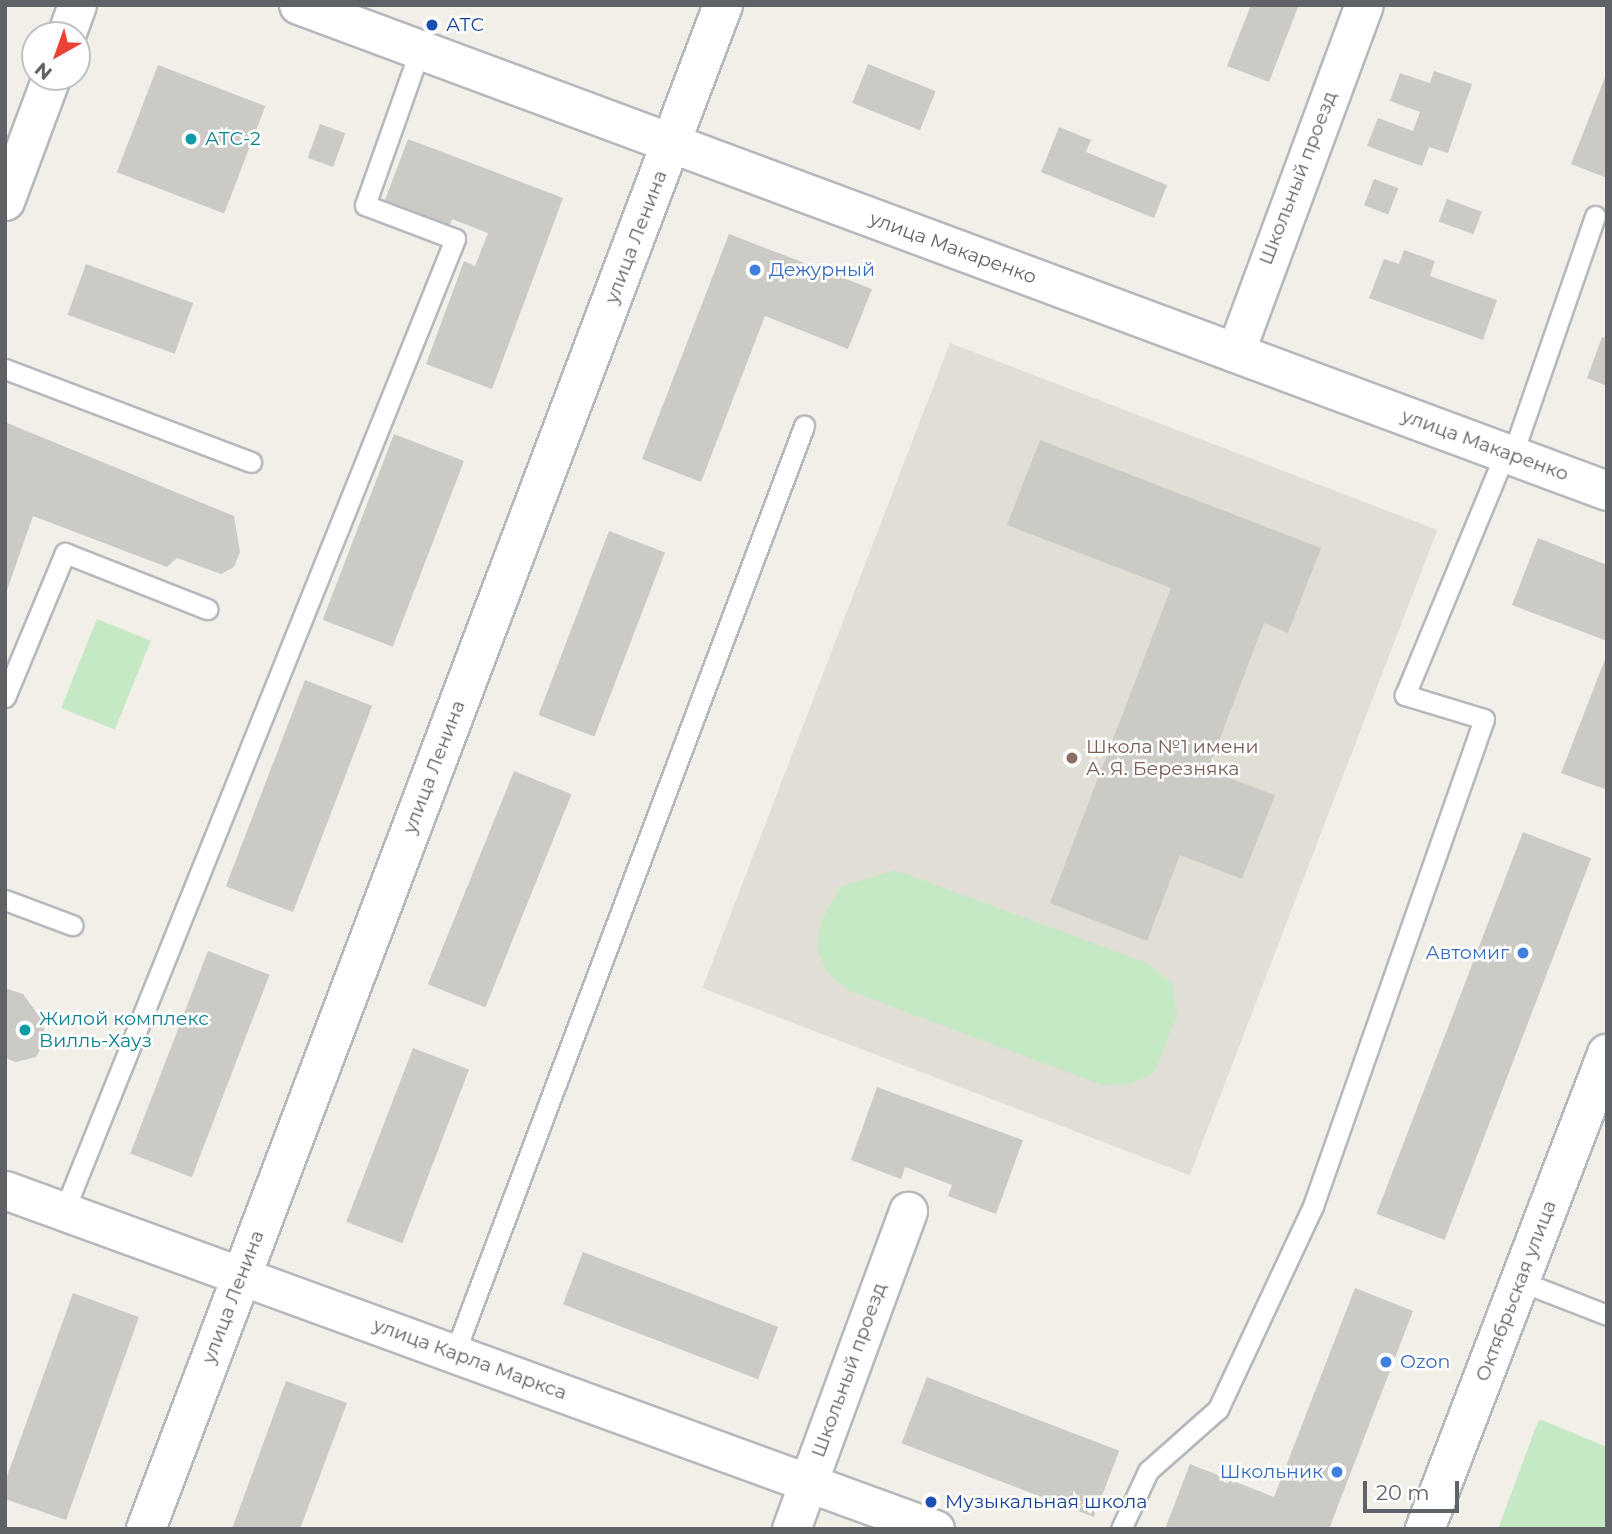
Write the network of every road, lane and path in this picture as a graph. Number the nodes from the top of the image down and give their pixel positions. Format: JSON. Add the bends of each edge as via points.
{"nodes":[{"id":1,"x":299,"y":5,"type":"edge"},
{"id":2,"x":723,"y":5,"type":"edge"},
{"id":3,"x":1364,"y":5,"type":"edge"},
{"id":4,"x":420,"y":50,"type":"junction"},
{"id":5,"x":46,"y":91,"type":"edge"},
{"id":6,"x":672,"y":144,"type":"junction"},
{"id":7,"x":5,"y":201,"type":"edge"},
{"id":8,"x":1595,"y":216,"type":"dead end"},
{"id":9,"x":1235,"y":353,"type":"junction"},
{"id":10,"x":5,"y":369,"type":"edge"},
{"id":11,"x":804,"y":426,"type":"dead end"},
{"id":12,"x":1508,"y":454,"type":"junction"},
{"id":13,"x":251,"y":462,"type":"dead end"},
{"id":14,"x":1607,"y":491,"type":"edge"},
{"id":15,"x":207,"y":609,"type":"dead end"},
{"id":16,"x":5,"y":697,"type":"edge"},
{"id":17,"x":5,"y":900,"type":"edge"},
{"id":18,"x":72,"y":925,"type":"dead end"},
{"id":19,"x":1607,"y":1054,"type":"edge"},
{"id":20,"x":5,"y":1190,"type":"edge"},
{"id":21,"x":64,"y":1211,"type":"junction"},
{"id":22,"x":908,"y":1211,"type":"dead end"},
{"id":23,"x":240,"y":1277,"type":"junction"},
{"id":24,"x":1520,"y":1281,"type":"junction"},
{"id":25,"x":1607,"y":1315,"type":"edge"},
{"id":26,"x":455,"y":1352,"type":"junction"},
{"id":27,"x":807,"y":1482,"type":"junction"},
{"id":28,"x":146,"y":1529,"type":"edge"},
{"id":29,"x":791,"y":1529,"type":"edge"},
{"id":30,"x":935,"y":1529,"type":"edge"},
{"id":31,"x":1121,"y":1529,"type":"edge"},
{"id":32,"x":1425,"y":1529,"type":"edge"}],
"edges":[{"from":1,"to":4,"type":"main road","name":"улица Макаренко"},
{"from":2,"to":6,"type":"main road","name":"улица Ленина"},
{"from":3,"to":9,"type":"street","name":"Школьный проезд"},
{"from":4,"to":6,"type":"main road","name":"улица Макаренко"},
{"from":4,"to":21,"type":"lane","via":[[365,205],[455,239]]},
{"from":5,"to":7,"type":"street"},
{"from":6,"to":9,"type":"main road","name":"улица Макаренко"},
{"from":6,"to":23,"type":"main road","name":"улица Ленина"},
{"from":8,"to":12,"type":"lane"},
{"from":9,"to":12,"type":"main road","name":"улица Макаренко"},
{"from":10,"to":13,"type":"lane"},
{"from":11,"to":26,"type":"lane"},
{"from":12,"to":14,"type":"main road","name":"улица Макаренко"},
{"from":12,"to":31,"type":"lane","via":[[1405,695],[1484,719],[1313,1206],[1218,1409],[1148,1471]]},
{"from":15,"to":16,"type":"lane","via":[[65,553]]},
{"from":17,"to":18,"type":"lane"},
{"from":19,"to":24,"type":"main road","name":"Октябрьская улица"},
{"from":20,"to":21,"type":"street","name":"улица Карла Маркса"},
{"from":21,"to":23,"type":"street","name":"улица Карла Маркса"},
{"from":22,"to":27,"type":"street","name":"Школьный проезд"},
{"from":23,"to":26,"type":"street","name":"улица Карла Маркса"},
{"from":23,"to":28,"type":"main road","name":"улица Ленина"},
{"from":24,"to":25,"type":"lane"},
{"from":24,"to":32,"type":"main road","name":"Октябрьская улица"},
{"from":26,"to":27,"type":"street","name":"улица Карла Маркса"},
{"from":27,"to":29,"type":"street","name":"Школьный проезд"},
{"from":27,"to":30,"type":"street","name":"улица Карла Маркса"}]}
